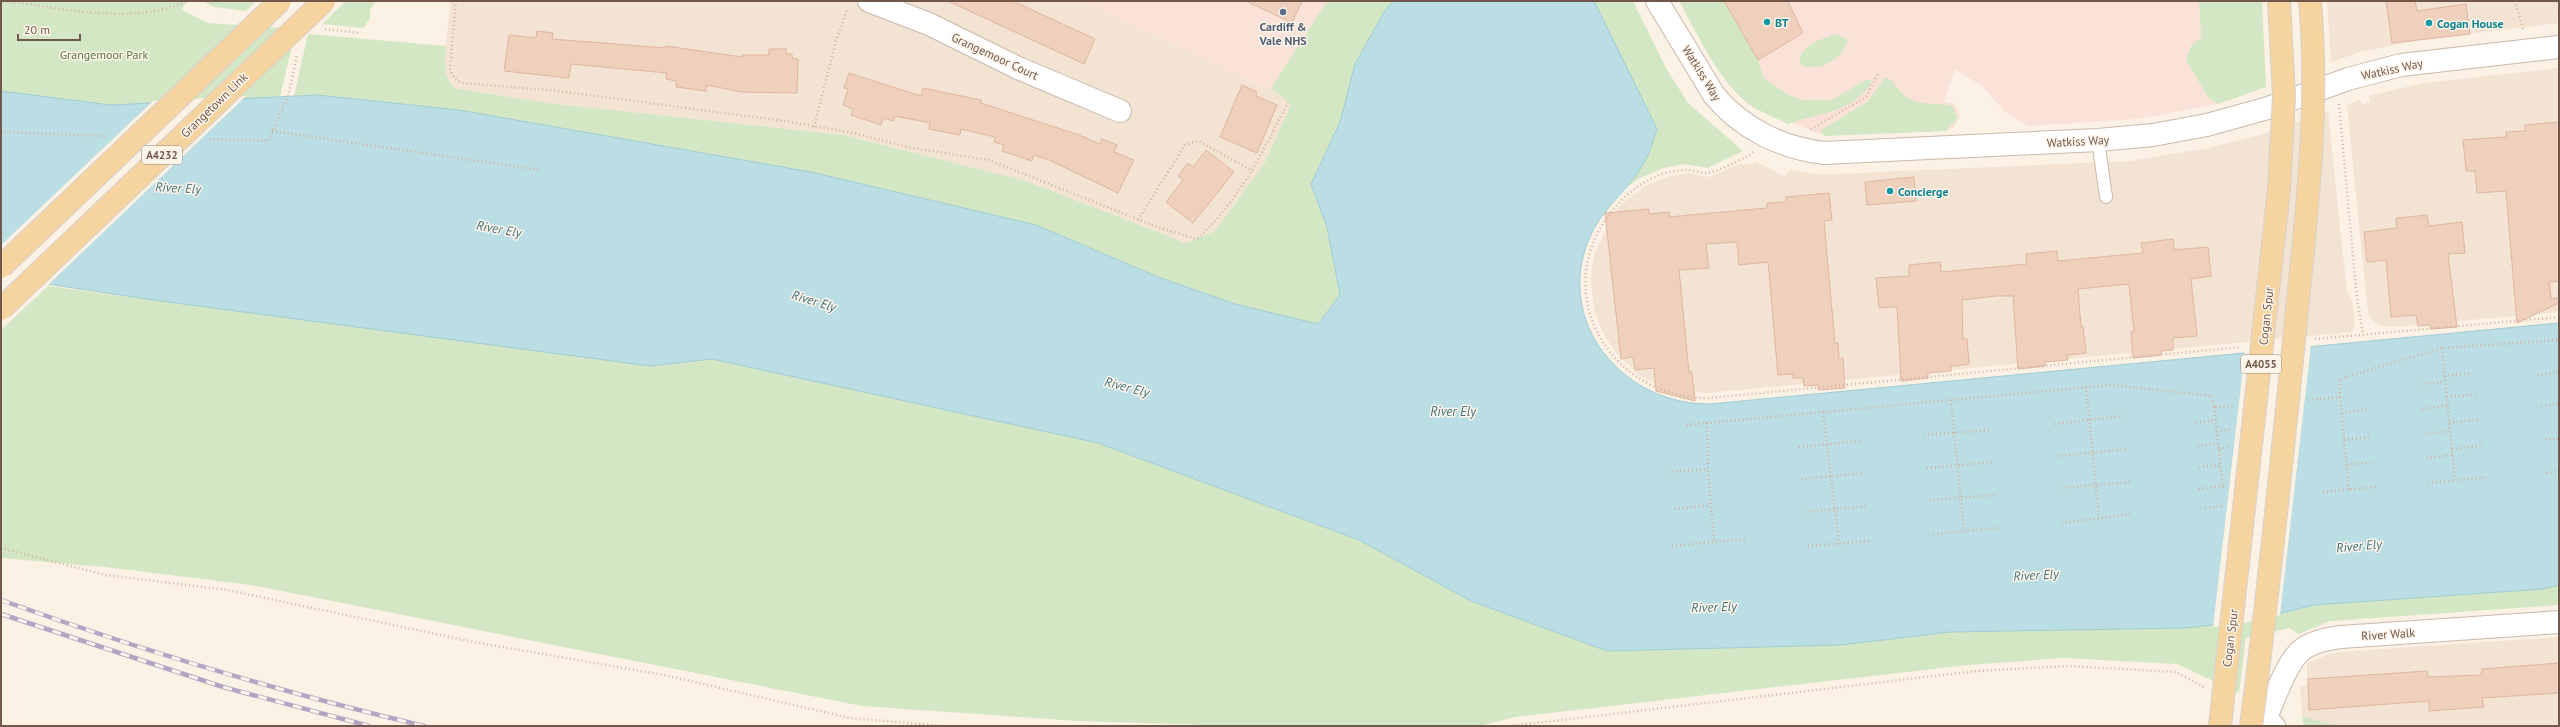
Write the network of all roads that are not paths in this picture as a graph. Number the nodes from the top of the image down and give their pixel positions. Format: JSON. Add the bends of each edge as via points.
{"nodes":[{"id":1,"x":280,"y":1,"type":"edge"},
{"id":2,"x":324,"y":1,"type":"edge"},
{"id":3,"x":869,"y":1,"type":"edge"},
{"id":4,"x":1658,"y":1,"type":"edge"},
{"id":5,"x":2279,"y":1,"type":"edge"},
{"id":6,"x":2310,"y":1,"type":"edge"},
{"id":7,"x":2559,"y":47,"type":"edge"},
{"id":8,"x":1120,"y":111,"type":"dead end"},
{"id":9,"x":2098,"y":140,"type":"junction"},
{"id":10,"x":2106,"y":196,"type":"dead end"},
{"id":11,"x":1,"y":267,"type":"edge"},
{"id":12,"x":1,"y":309,"type":"edge"},
{"id":13,"x":2559,"y":622,"type":"edge"},
{"id":14,"x":2263,"y":725,"type":"edge"},
{"id":15,"x":2220,"y":726,"type":"edge"}],
"edges":[{"from":1,"to":11,"type":"main road","number":"A4232","bridge":true},
{"from":2,"to":12,"type":"main road","name":"Grangetown Link","number":"A4232","bridge":true},
{"from":3,"to":8,"type":"street","name":"Grangemoor Court","via":[[929,24],[1018,68]]},
{"from":4,"to":9,"type":"street","name":"Watkiss Way","via":[[1714,95],[1726,109],[1739,121],[1788,145],[1807,151],[1844,153]]},
{"from":5,"to":15,"type":"main road","name":"Cogan Spur","number":"A4055","bridge":true,"via":[[2284,96],[2279,190]]},
{"from":6,"to":14,"type":"main road","number":"A4055","bridge":true,"via":[[2313,96],[2309,191],[2272,553]]},
{"from":7,"to":9,"type":"street","name":"Watkiss Way","via":[[2402,65],[2363,74],[2268,108],[2207,125],[2153,135]]},
{"from":9,"to":10,"type":"lane"},
{"from":13,"to":14,"type":"street","name":"River Walk","via":[[2341,637],[2311,644],[2292,660]]}]}
